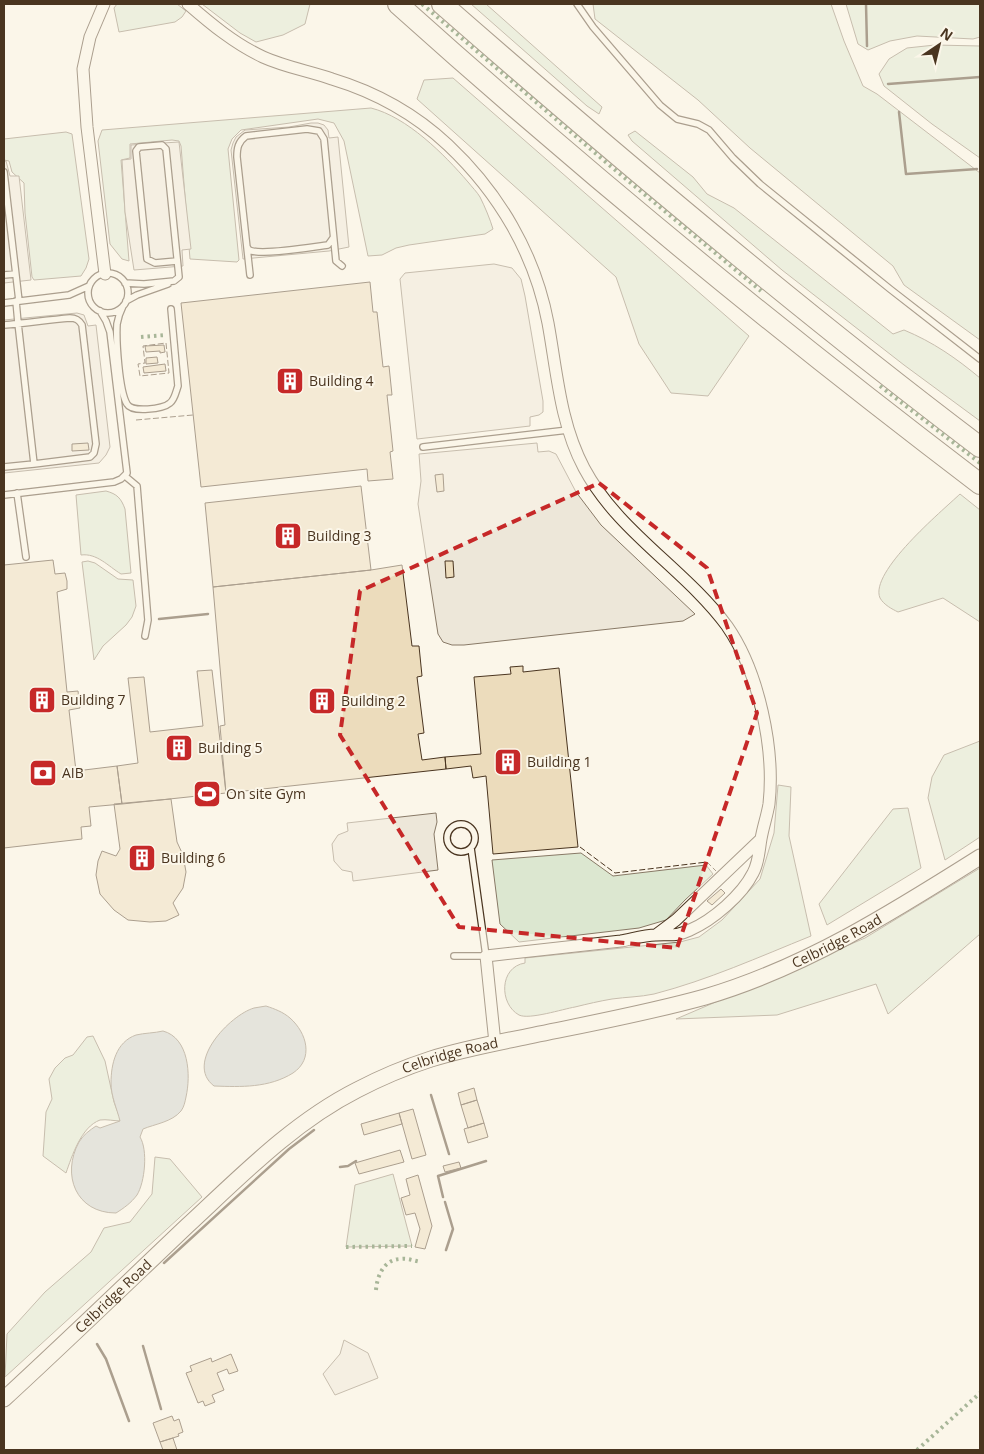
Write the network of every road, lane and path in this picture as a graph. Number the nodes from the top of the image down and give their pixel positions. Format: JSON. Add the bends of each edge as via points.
{"nodes":[{"id":1,"x":104,"y":4,"type":"edge"},
{"id":2,"x":188,"y":4,"type":"edge"},
{"id":3,"x":398,"y":4,"type":"edge"},
{"id":4,"x":442,"y":4,"type":"edge"},
{"id":5,"x":577,"y":4,"type":"edge"},
{"id":6,"x":4,"y":172,"type":"edge"},
{"id":7,"x":334,"y":235,"type":"junction"},
{"id":8,"x":246,"y":245,"type":"junction"},
{"id":9,"x":177,"y":260,"type":"junction"},
{"id":10,"x":342,"y":266,"type":"dead end"},
{"id":11,"x":16,"y":274,"type":"junction"},
{"id":12,"x":104,"y":274,"type":"junction"},
{"id":13,"x":4,"y":275,"type":"edge"},
{"id":14,"x":250,"y":276,"type":"dead end"},
{"id":15,"x":174,"y":281,"type":"junction"},
{"id":16,"x":125,"y":283,"type":"junction"},
{"id":17,"x":89,"y":286,"type":"junction"},
{"id":18,"x":17,"y":301,"type":"junction"},
{"id":19,"x":4,"y":302,"type":"edge"},
{"id":20,"x":124,"y":303,"type":"junction"},
{"id":21,"x":171,"y":309,"type":"dead end"},
{"id":22,"x":100,"y":311,"type":"junction"},
{"id":23,"x":18,"y":323,"type":"junction"},
{"id":24,"x":4,"y":325,"type":"edge"},
{"id":25,"x":980,"y":359,"type":"edge"},
{"id":26,"x":568,"y":430,"type":"junction"},
{"id":27,"x":422,"y":447,"type":"dead end"},
{"id":28,"x":980,"y":447,"type":"edge"},
{"id":29,"x":34,"y":464,"type":"junction"},
{"id":30,"x":4,"y":467,"type":"edge"},
{"id":31,"x":125,"y":476,"type":"junction"},
{"id":32,"x":980,"y":484,"type":"edge"},
{"id":33,"x":17,"y":493,"type":"junction"},
{"id":34,"x":4,"y":494,"type":"edge"},
{"id":35,"x":26,"y":557,"type":"dead end"},
{"id":36,"x":145,"y":636,"type":"dead end"},
{"id":37,"x":761,"y":839,"type":"junction"},
{"id":38,"x":471,"y":848,"type":"junction"},
{"id":39,"x":980,"y":858,"type":"edge"},
{"id":40,"x":656,"y":935,"type":"junction"},
{"id":41,"x":454,"y":956,"type":"dead end"},
{"id":42,"x":486,"y":956,"type":"junction"},
{"id":43,"x":495,"y":1043,"type":"junction"},
{"id":44,"x":4,"y":1399,"type":"edge"}],
"edges":[{"from":1,"to":12,"type":"street","via":[[90,37],[83,69]]},
{"from":2,"to":26,"type":"street","via":[[237,42],[264,57],[365,91],[393,105],[433,131],[476,173],[507,216],[538,284]]},
{"from":3,"to":32,"type":"highway","via":[[686,251]]},
{"from":4,"to":28,"type":"highway","via":[[706,230]]},
{"from":5,"to":25,"type":"lane","via":[[660,106],[677,119],[709,130],[760,184]]},
{"from":6,"to":11,"type":"lane"},
{"from":7,"to":8,"type":"lane","via":[[328,246],[259,253],[249,250]]},
{"from":7,"to":8,"type":"lane","via":[[324,138],[315,130],[307,129],[246,136],[239,143]]},
{"from":7,"to":10,"type":"lane","via":[[336,261]]},
{"from":8,"to":14,"type":"lane"},
{"from":9,"to":9,"type":"lane","via":[[166,149],[162,145],[139,147],[136,151],[147,260],[155,263]]},
{"from":9,"to":15,"type":"lane","via":[[179,277]]},
{"from":11,"to":13,"type":"lane"},
{"from":11,"to":18,"type":"lane"},
{"from":12,"to":16,"type":"lane","via":[[116,275]]},
{"from":12,"to":17,"type":"lane"},
{"from":15,"to":16,"type":"lane"},
{"from":15,"to":20,"type":"lane"},
{"from":16,"to":20,"type":"lane","via":[[128,294]]},
{"from":17,"to":18,"type":"lane","via":[[68,295]]},
{"from":17,"to":22,"type":"lane","via":[[91,303]]},
{"from":18,"to":19,"type":"lane"},
{"from":18,"to":23,"type":"lane"},
{"from":20,"to":21,"type":"lane","via":[[117,323],[120,368],[124,398],[128,406],[136,410],[170,404],[175,395],[178,386]]},
{"from":20,"to":22,"type":"lane","via":[[112,312]]},
{"from":22,"to":31,"type":"lane","via":[[110,332]]},
{"from":23,"to":24,"type":"lane"},
{"from":23,"to":29,"type":"lane"},
{"from":23,"to":29,"type":"lane","via":[[75,318],[80,321],[96,444],[90,457]]},
{"from":26,"to":27,"type":"lane"},
{"from":26,"to":37,"type":"street","via":[[598,491],[622,520],[718,615],[739,646],[754,683],[766,738],[769,801]]},
{"from":29,"to":30,"type":"lane"},
{"from":31,"to":33,"type":"lane","via":[[114,482]]},
{"from":31,"to":36,"type":"lane","via":[[137,486],[148,620]]},
{"from":33,"to":34,"type":"lane"},
{"from":33,"to":35,"type":"lane"},
{"from":37,"to":40,"type":"street"},
{"from":37,"to":40,"type":"street","via":[[755,870],[716,915],[678,935]]},
{"from":38,"to":38,"type":"lane","via":[[463,852],[450,848],[446,840],[452,827],[463,824],[474,831],[475,840]]},
{"from":38,"to":42,"type":"lane"},
{"from":39,"to":43,"type":"main road","name":"Celbridge Road","via":[[880,920],[763,976],[666,1007]]},
{"from":40,"to":42,"type":"street"},
{"from":41,"to":42,"type":"lane"},
{"from":42,"to":43,"type":"street"},
{"from":43,"to":44,"type":"main road","name":"Celbridge Road","via":[[430,1059],[402,1070],[355,1091],[297,1128],[215,1200]]}]}
